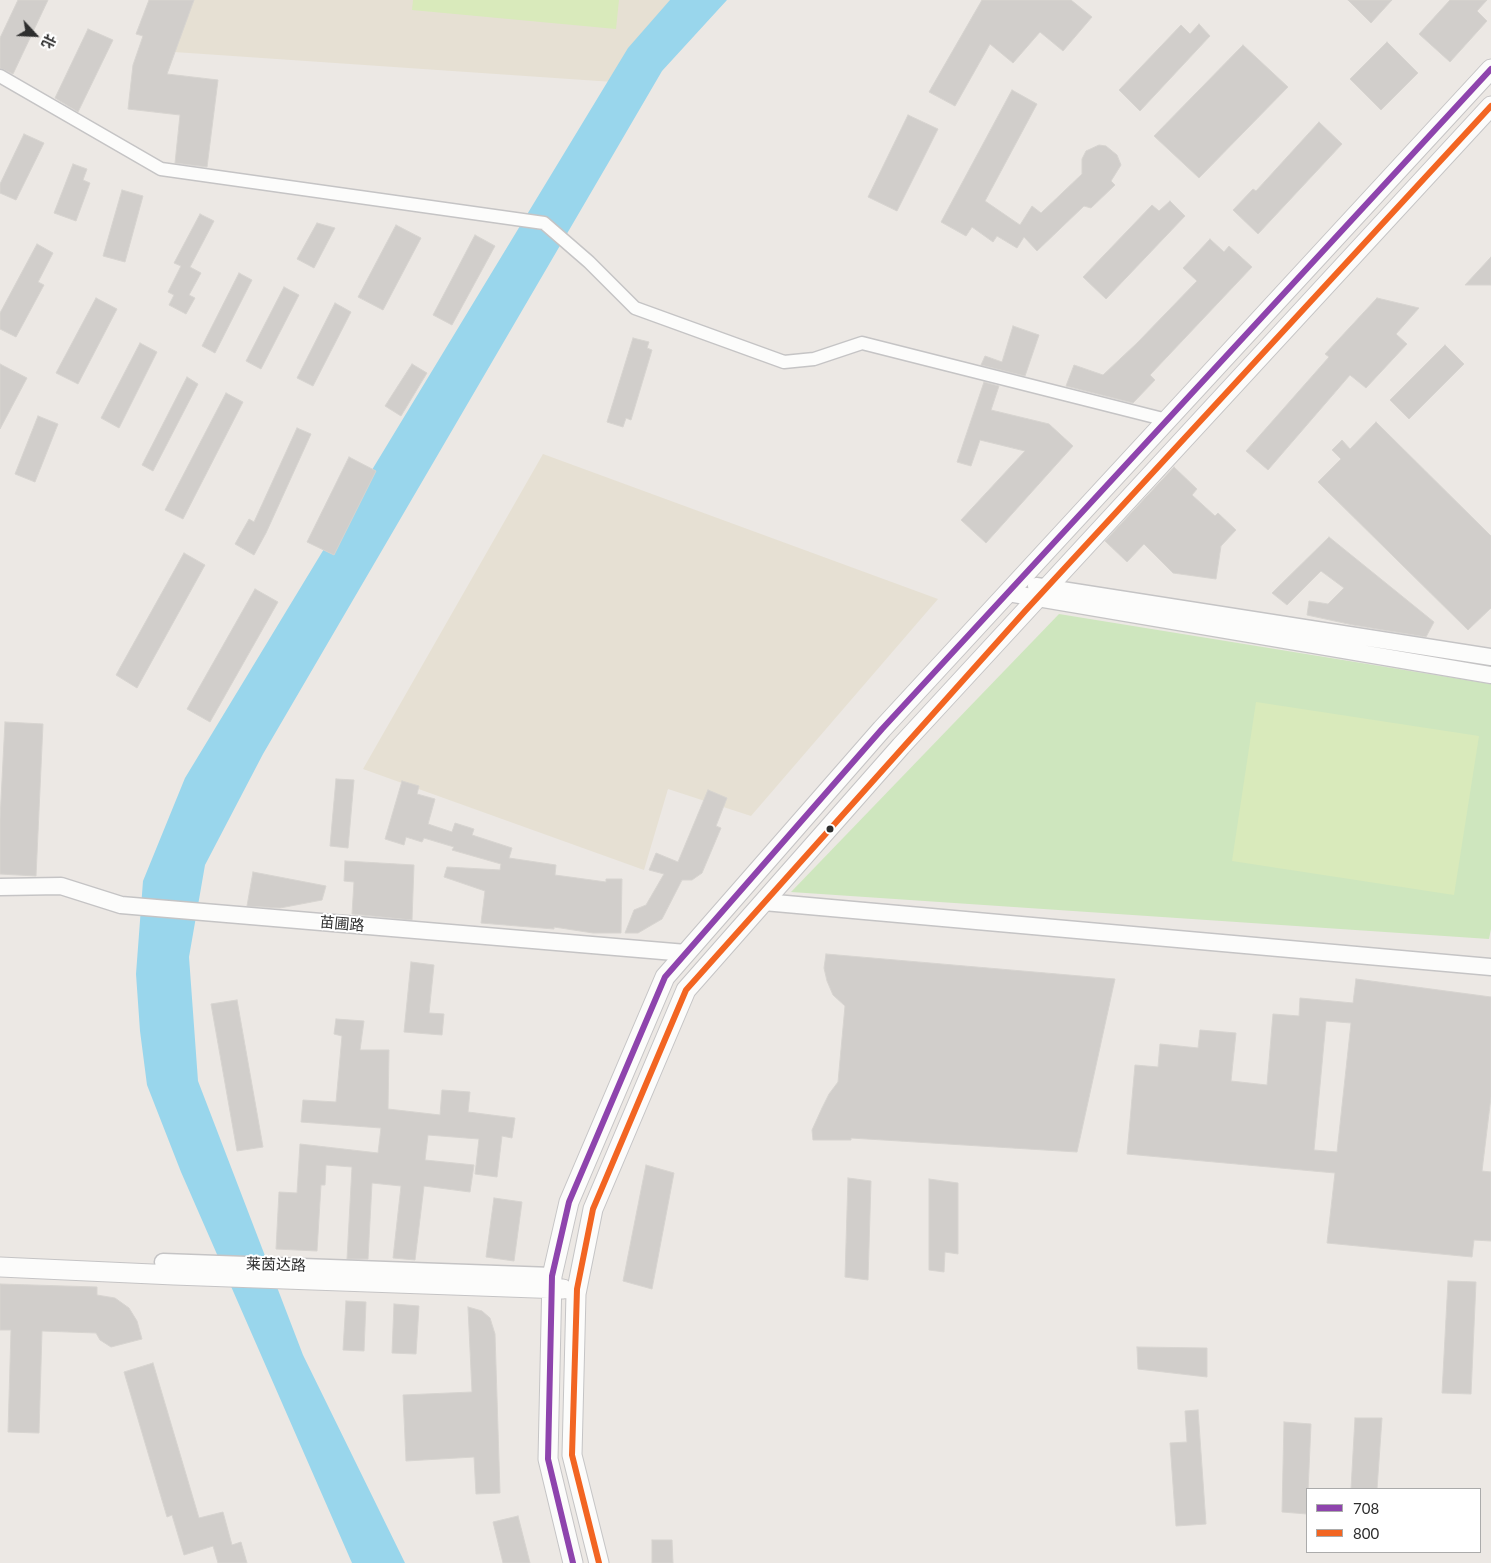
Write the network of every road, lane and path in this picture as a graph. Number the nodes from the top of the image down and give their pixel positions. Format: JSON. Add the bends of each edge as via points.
{"nodes":[{"id":1,"x":1491,"y":69,"type":"edge"},
{"id":2,"x":0,"y":76,"type":"edge"},
{"id":3,"x":1491,"y":106,"type":"edge"},
{"id":4,"x":1168,"y":420,"type":"junction"},
{"id":5,"x":1012,"y":588,"type":"junction"},
{"id":6,"x":1042,"y":593,"type":"junction"},
{"id":7,"x":1491,"y":658,"type":"edge"},
{"id":8,"x":1491,"y":675,"type":"edge"},
{"id":9,"x":0,"y":887,"type":"edge"},
{"id":10,"x":764,"y":902,"type":"junction"},
{"id":11,"x":686,"y":953,"type":"junction"},
{"id":12,"x":1491,"y":967,"type":"edge"},
{"id":13,"x":0,"y":1255,"type":"edge"},
{"id":14,"x":0,"y":1267,"type":"edge"},
{"id":15,"x":168,"y":1269,"type":"junction"},
{"id":16,"x":552,"y":1282,"type":"junction"},
{"id":17,"x":576,"y":1289,"type":"junction"},
{"id":18,"x":573,"y":1563,"type":"edge"},
{"id":19,"x":599,"y":1563,"type":"edge"}],
"edges":[{"from":1,"to":4,"type":"main road"},
{"from":2,"to":4,"type":"street","via":[[161,169],[544,222],[635,308],[784,362],[814,359],[862,343]]},
{"from":3,"to":6,"type":"main road"},
{"from":4,"to":5,"type":"main road"},
{"from":5,"to":6,"type":"street"},
{"from":5,"to":11,"type":"main road","via":[[882,729]]},
{"from":6,"to":7,"type":"street"},
{"from":6,"to":8,"type":"street"},
{"from":6,"to":10,"type":"main road","via":[[900,746]]},
{"from":9,"to":11,"type":"street","name":"苗圃路","via":[[62,886],[121,905]]},
{"from":10,"to":12,"type":"street"},
{"from":10,"to":17,"type":"main road","via":[[686,990],[593,1210]]},
{"from":11,"to":16,"type":"main road","via":[[665,977],[569,1202]]},
{"from":13,"to":15,"type":"main road"},
{"from":14,"to":15,"type":"main road"},
{"from":15,"to":16,"type":"main road","via":[[542,1287]]},
{"from":16,"to":17,"type":"main road"},
{"from":16,"to":18,"type":"main road","via":[[548,1458]]},
{"from":17,"to":19,"type":"main road","via":[[572,1456]]}]}
